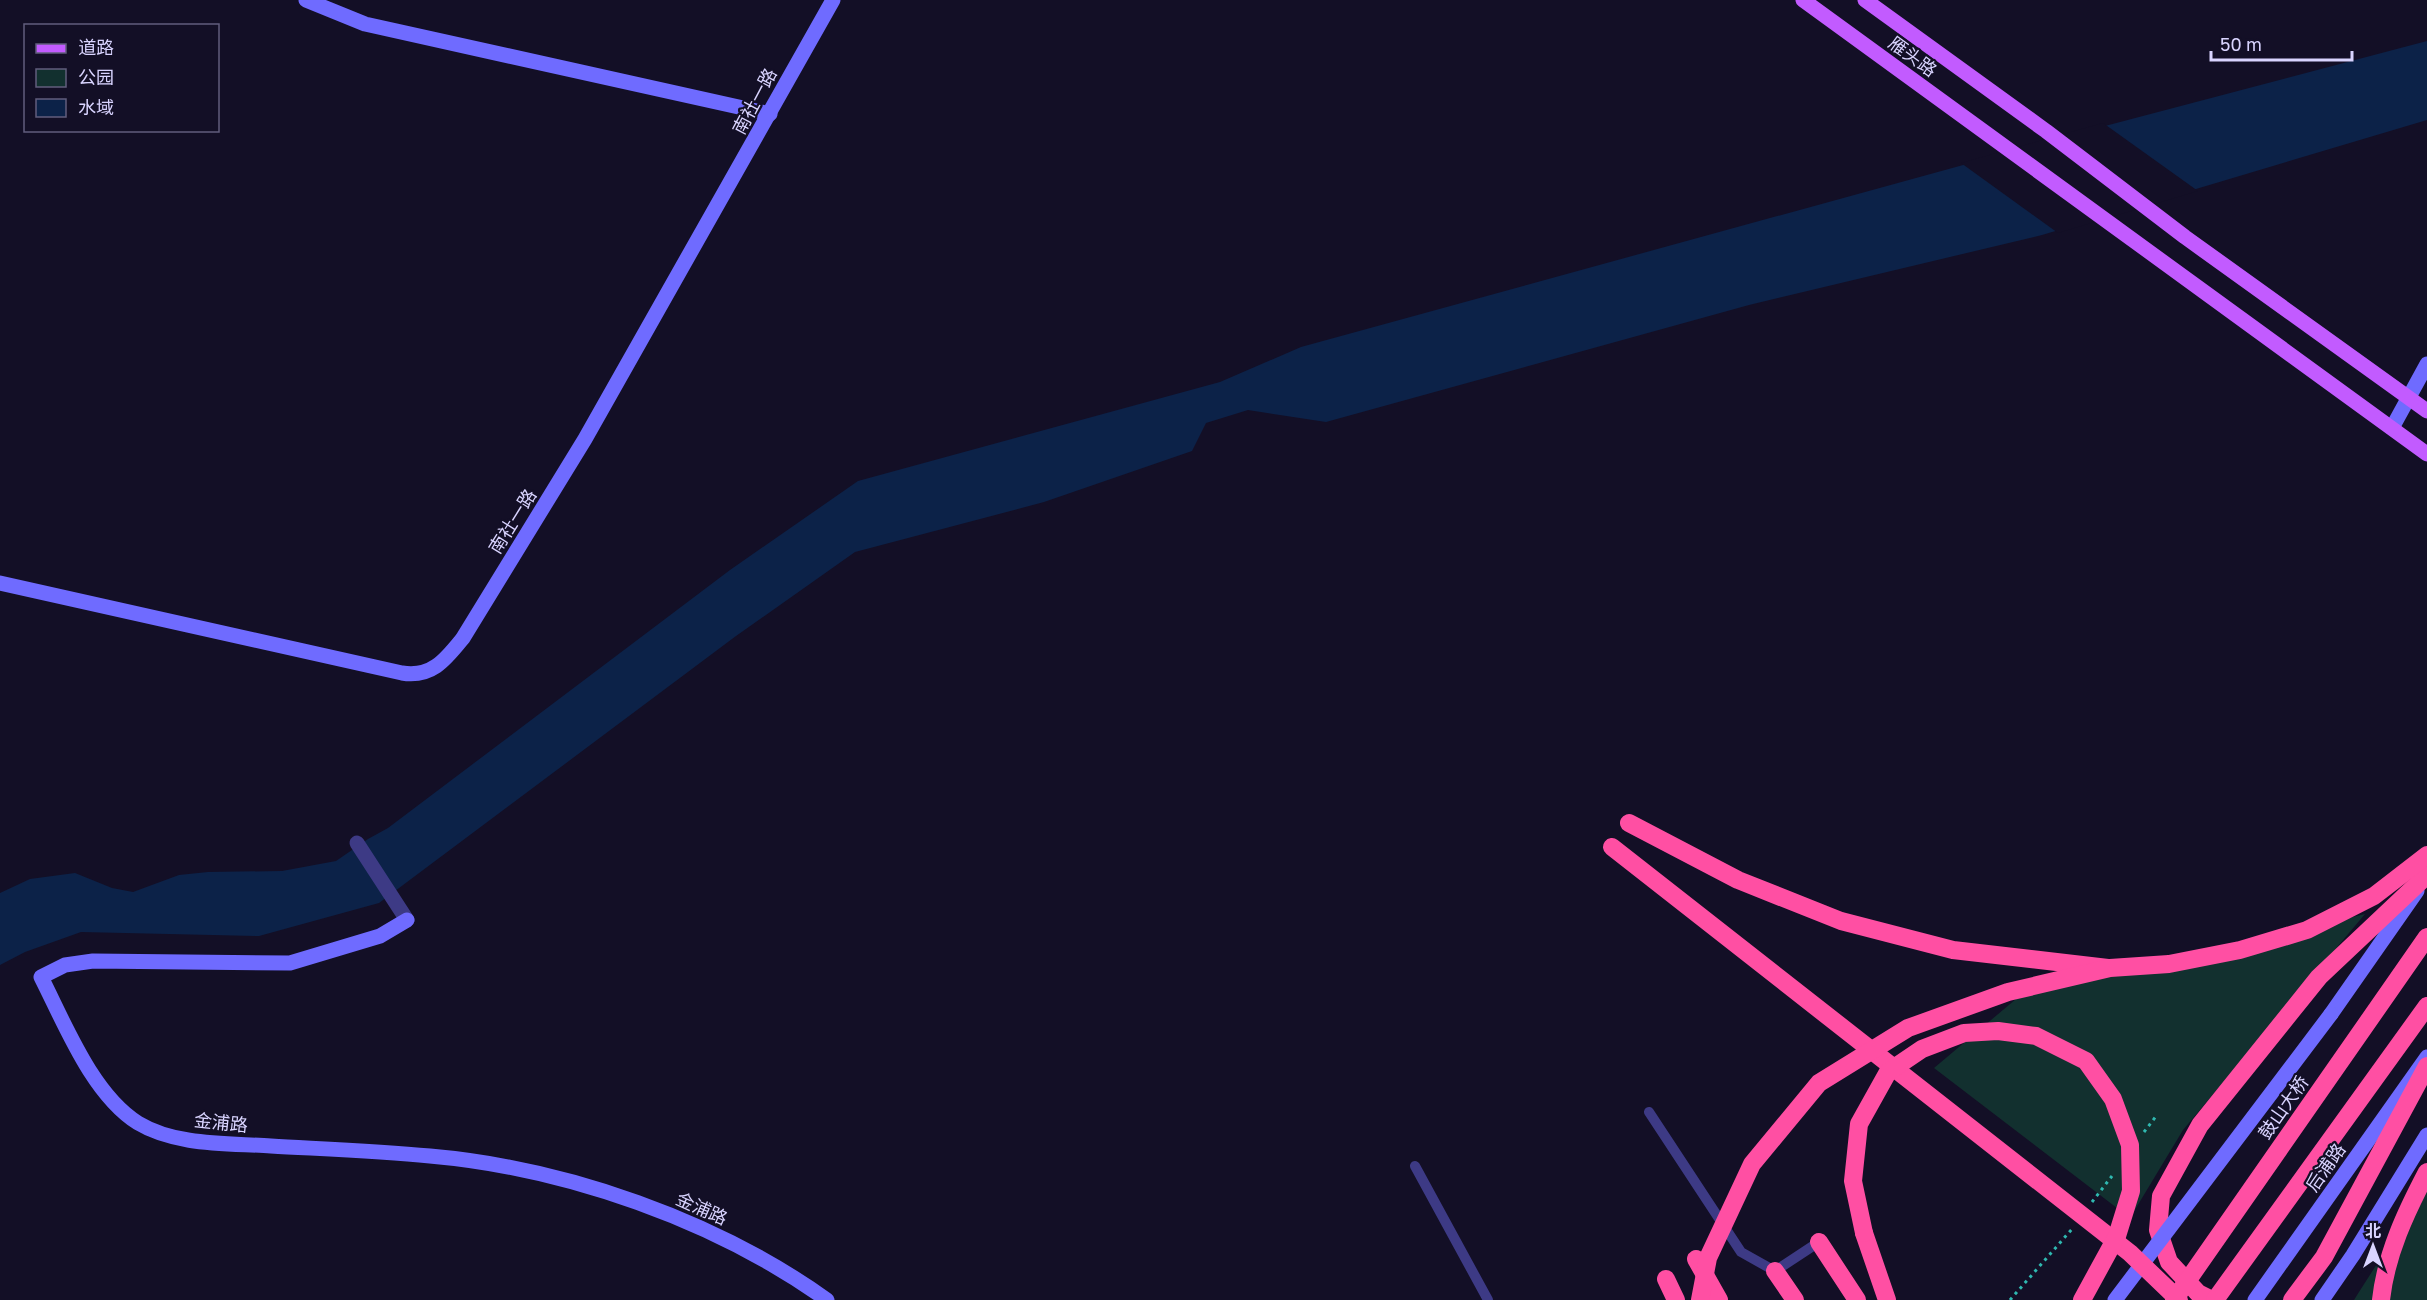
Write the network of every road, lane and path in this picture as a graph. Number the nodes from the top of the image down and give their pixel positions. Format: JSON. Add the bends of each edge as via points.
{"nodes":[{"id":1,"x":306,"y":0,"type":"edge"},
{"id":2,"x":833,"y":0,"type":"edge"},
{"id":3,"x":1803,"y":0,"type":"edge"},
{"id":4,"x":1865,"y":0,"type":"edge"},
{"id":5,"x":770,"y":114,"type":"junction"},
{"id":6,"x":2427,"y":364,"type":"edge"},
{"id":7,"x":2409,"y":398,"type":"junction"},
{"id":8,"x":2427,"y":411,"type":"edge"},
{"id":9,"x":2392,"y":428,"type":"junction"},
{"id":10,"x":2427,"y":454,"type":"edge"},
{"id":11,"x":0,"y":583,"type":"edge"},
{"id":12,"x":1629,"y":823,"type":"dead end"},
{"id":13,"x":357,"y":843,"type":"dead end"},
{"id":14,"x":1612,"y":848,"type":"dead end"},
{"id":15,"x":2427,"y":855,"type":"edge"},
{"id":16,"x":2427,"y":876,"type":"edge"},
{"id":17,"x":2427,"y":937,"type":"edge"},
{"id":18,"x":2110,"y":968,"type":"junction"},
{"id":19,"x":2427,"y":1006,"type":"edge"},
{"id":20,"x":2427,"y":1057,"type":"edge"},
{"id":21,"x":2427,"y":1066,"type":"edge"},
{"id":22,"x":1649,"y":1112,"type":"dead end"},
{"id":23,"x":2427,"y":1135,"type":"edge"},
{"id":24,"x":1415,"y":1167,"type":"dead end"},
{"id":25,"x":2427,"y":1172,"type":"edge"},
{"id":26,"x":2070,"y":1232,"type":"dead end"},
{"id":27,"x":1819,"y":1242,"type":"joint"},
{"id":28,"x":1696,"y":1259,"type":"dead end"},
{"id":29,"x":1775,"y":1271,"type":"junction"},
{"id":30,"x":1666,"y":1280,"type":"dead end"},
{"id":31,"x":827,"y":1300,"type":"edge"},
{"id":32,"x":1488,"y":1300,"type":"edge"},
{"id":33,"x":1677,"y":1300,"type":"edge"},
{"id":34,"x":1700,"y":1300,"type":"edge"},
{"id":35,"x":1719,"y":1300,"type":"edge"},
{"id":36,"x":1795,"y":1300,"type":"edge"},
{"id":37,"x":1857,"y":1300,"type":"edge"},
{"id":38,"x":1887,"y":1300,"type":"edge"},
{"id":39,"x":2010,"y":1300,"type":"edge"},
{"id":40,"x":2082,"y":1300,"type":"edge"},
{"id":41,"x":2115,"y":1300,"type":"edge"},
{"id":42,"x":2174,"y":1300,"type":"edge"},
{"id":43,"x":2179,"y":1300,"type":"edge"},
{"id":44,"x":2213,"y":1300,"type":"edge"},
{"id":45,"x":2254,"y":1300,"type":"edge"},
{"id":46,"x":2292,"y":1300,"type":"edge"},
{"id":47,"x":2322,"y":1300,"type":"edge"},
{"id":48,"x":2381,"y":1300,"type":"edge"}],
"edges":[{"from":1,"to":5,"type":"street","via":[[365,24]]},
{"from":2,"to":5,"type":"street","name":"南社一路"},
{"from":3,"to":9,"type":"main road","name":"雁头路"},
{"from":4,"to":7,"type":"main road","name":"雁头路"},
{"from":5,"to":11,"type":"street","name":"南社一路","via":[[585,439],[463,638],[433,669],[402,673]]},
{"from":6,"to":7,"type":"street"},
{"from":7,"to":8,"type":"main road","name":"雁头路"},
{"from":7,"to":9,"type":"street"},
{"from":9,"to":10,"type":"main road","name":"雁头路"},
{"from":12,"to":18,"type":"highway","via":[[1738,879],[1841,921],[1953,950]]},
{"from":13,"to":31,"type":"street","name":"金浦路","via":[[404,915],[381,936],[290,963],[93,961],[65,965],[41,977],[96,1080],[120,1108],[135,1121],[162,1134],[206,1142],[458,1159],[587,1187],[645,1205],[722,1238]]},
{"from":14,"to":43,"type":"highway","bridge":true,"via":[[2130,1253]]},
{"from":15,"to":18,"type":"highway","bridge":true,"via":[[2374,896],[2307,930],[2240,950],[2169,964]]},
{"from":16,"to":41,"type":"street","bridge":true,"via":[[2331,1014]]},
{"from":16,"to":44,"type":"highway","via":[[2319,977],[2200,1125],[2161,1196],[2158,1230],[2169,1262],[2198,1293]]},
{"from":17,"to":42,"type":"highway","name":"鼓山大桥","bridge":true},
{"from":18,"to":34,"type":"highway","bridge":true,"via":[[2008,992],[1908,1028],[1819,1083],[1752,1164],[1708,1258]]},
{"from":19,"to":44,"type":"highway"},
{"from":20,"to":45,"type":"street","name":"后浦路"},
{"from":21,"to":46,"type":"highway","via":[[2324,1257]]},
{"from":22,"to":29,"type":"lane","via":[[1742,1252]]},
{"from":23,"to":47,"type":"street"},
{"from":24,"to":32,"type":"lane"},
{"from":25,"to":48,"type":"highway","bridge":true,"via":[[2392,1249]]},
{"from":26,"to":39,"type":"path"},
{"from":27,"to":29,"type":"lane"},
{"from":27,"to":37,"type":"highway"},
{"from":28,"to":35,"type":"highway"},
{"from":29,"to":36,"type":"highway"},
{"from":30,"to":33,"type":"highway"},
{"from":38,"to":40,"type":"highway","bridge":true,"via":[[1864,1233],[1853,1181],[1859,1125],[1888,1072],[1922,1049],[1964,1033],[1998,1031],[2036,1036],[2086,1061],[2113,1099],[2130,1145],[2132,1191],[2116,1236]]}]}
